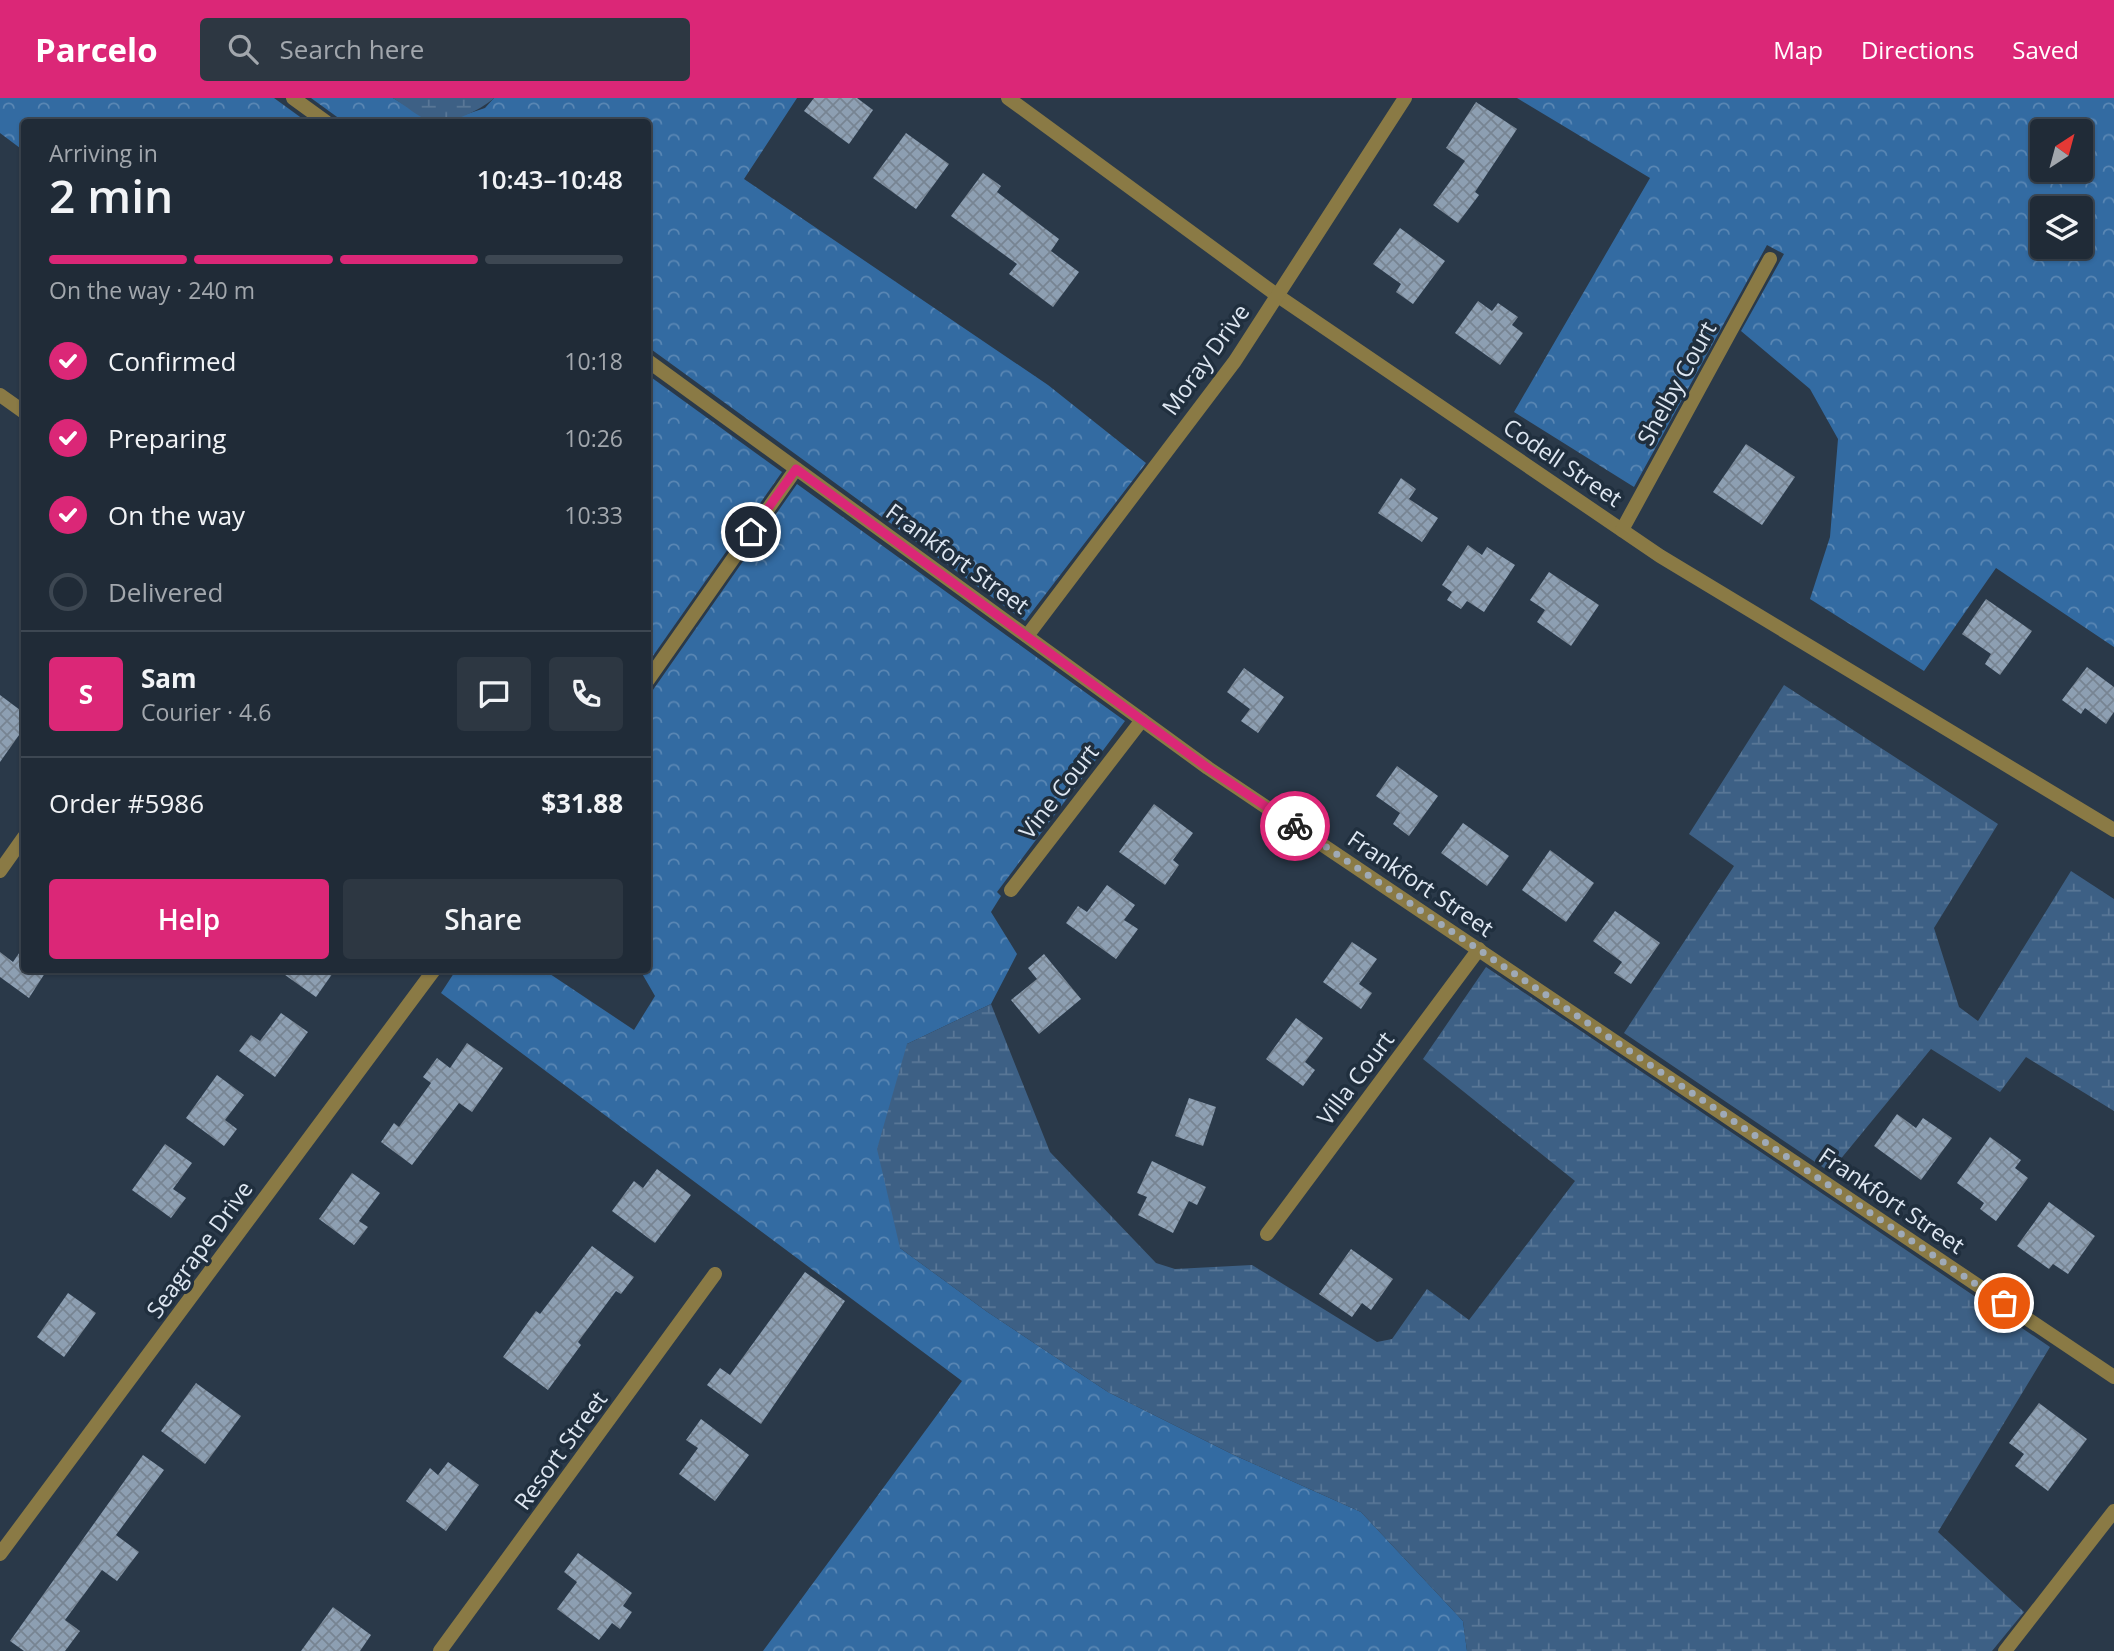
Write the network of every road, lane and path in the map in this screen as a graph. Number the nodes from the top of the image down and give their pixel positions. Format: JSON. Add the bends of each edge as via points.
{"nodes":[{"id":1,"x":293,"y":98,"type":"edge"},
{"id":2,"x":1007,"y":98,"type":"edge"},
{"id":3,"x":1405,"y":98,"type":"edge"},
{"id":4,"x":322,"y":119,"type":"edge"},
{"id":5,"x":1770,"y":259,"type":"dead end"},
{"id":6,"x":1278,"y":296,"type":"junction"},
{"id":7,"x":651,"y":363,"type":"edge"},
{"id":8,"x":0,"y":395,"type":"edge"},
{"id":9,"x":21,"y":410,"type":"edge"},
{"id":10,"x":796,"y":469,"type":"junction"},
{"id":11,"x":1622,"y":530,"type":"junction"},
{"id":12,"x":1027,"y":636,"type":"junction"},
{"id":13,"x":651,"y":676,"type":"edge"},
{"id":14,"x":1142,"y":720,"type":"junction"},
{"id":15,"x":2114,"y":830,"type":"edge"},
{"id":16,"x":21,"y":841,"type":"edge"},
{"id":17,"x":0,"y":871,"type":"edge"},
{"id":18,"x":1011,"y":890,"type":"dead end"},
{"id":19,"x":1479,"y":949,"type":"junction"},
{"id":20,"x":431,"y":973,"type":"edge"},
{"id":21,"x":1267,"y":1234,"type":"dead end"},
{"id":22,"x":715,"y":1274,"type":"dead end"},
{"id":23,"x":2114,"y":1377,"type":"edge"},
{"id":24,"x":2114,"y":1511,"type":"edge"},
{"id":25,"x":0,"y":1554,"type":"edge"},
{"id":26,"x":440,"y":1651,"type":"edge"},
{"id":27,"x":2005,"y":1651,"type":"edge"}],
"edges":[{"from":1,"to":4,"type":"street"},
{"from":2,"to":6,"type":"street","name":"Codell Street"},
{"from":3,"to":6,"type":"street","name":"Moray Drive"},
{"from":5,"to":11,"type":"street","name":"Shelby Court"},
{"from":6,"to":11,"type":"street","name":"Codell Street"},
{"from":6,"to":12,"type":"street","name":"Moray Drive","via":[[1235,361]]},
{"from":7,"to":10,"type":"street","name":"Frankfort Street"},
{"from":8,"to":9,"type":"street"},
{"from":10,"to":12,"type":"street","name":"Frankfort Street"},
{"from":10,"to":13,"type":"street"},
{"from":11,"to":15,"type":"street","name":"Codell Street"},
{"from":12,"to":14,"type":"street","name":"Frankfort Street"},
{"from":14,"to":18,"type":"street","name":"Vine Court"},
{"from":14,"to":19,"type":"street","name":"Frankfort Street"},
{"from":16,"to":17,"type":"street"},
{"from":19,"to":21,"type":"street","name":"Villa Court"},
{"from":19,"to":23,"type":"street","name":"Frankfort Street"},
{"from":20,"to":25,"type":"street","name":"Seagrape Drive"},
{"from":22,"to":26,"type":"street","name":"Resort Street"},
{"from":24,"to":27,"type":"street"}]}
